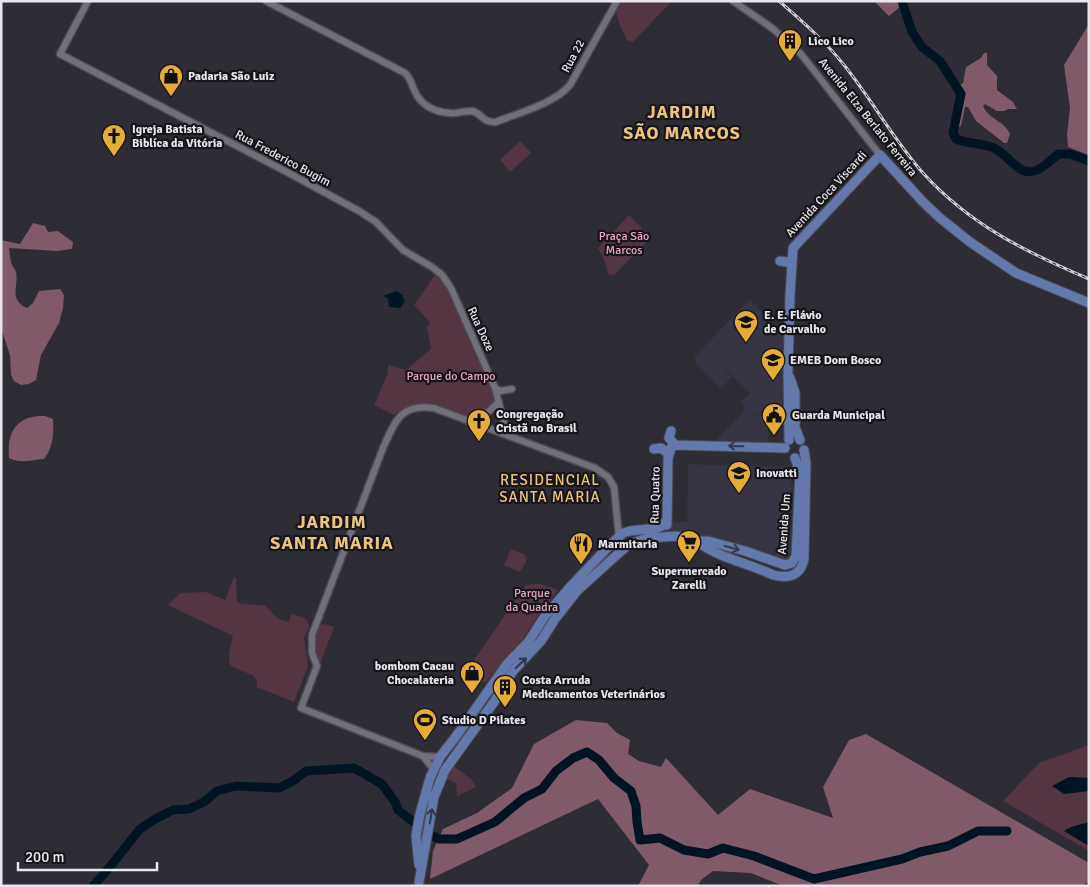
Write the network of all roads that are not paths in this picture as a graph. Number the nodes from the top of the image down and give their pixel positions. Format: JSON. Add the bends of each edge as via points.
{"nodes":[{"id":1,"x":88,"y":1,"type":"edge"},
{"id":2,"x":266,"y":1,"type":"edge"},
{"id":3,"x":617,"y":1,"type":"edge"},
{"id":4,"x":733,"y":1,"type":"edge"},
{"id":5,"x":880,"y":155,"type":"junction"},
{"id":6,"x":780,"y":262,"type":"dead end"},
{"id":7,"x":791,"y":265,"type":"junction"},
{"id":8,"x":432,"y":267,"type":"joint"},
{"id":9,"x":1089,"y":303,"type":"edge"},
{"id":10,"x":788,"y":370,"type":"junction"},
{"id":11,"x":495,"y":388,"type":"junction"},
{"id":12,"x":512,"y":389,"type":"dead end"},
{"id":13,"x":499,"y":402,"type":"junction"},
{"id":14,"x":491,"y":410,"type":"junction"},
{"id":15,"x":485,"y":416,"type":"junction"},
{"id":16,"x":501,"y":418,"type":"junction"},
{"id":17,"x":475,"y":424,"type":"junction"},
{"id":18,"x":489,"y":429,"type":"junction"},
{"id":19,"x":671,"y":431,"type":"dead end"},
{"id":20,"x":506,"y":435,"type":"junction"},
{"id":21,"x":800,"y":440,"type":"junction"},
{"id":22,"x":787,"y":444,"type":"junction"},
{"id":23,"x":675,"y":445,"type":"junction"},
{"id":24,"x":654,"y":449,"type":"dead end"},
{"id":25,"x":804,"y":450,"type":"junction"},
{"id":26,"x":669,"y":454,"type":"junction"},
{"id":27,"x":795,"y":458,"type":"junction"},
{"id":28,"x":667,"y":520,"type":"junction"},
{"id":29,"x":667,"y":536,"type":"junction"},
{"id":30,"x":619,"y":537,"type":"junction"},
{"id":31,"x":697,"y":541,"type":"junction"},
{"id":32,"x":620,"y":552,"type":"junction"},
{"id":33,"x":423,"y":756,"type":"junction"},
{"id":34,"x":440,"y":757,"type":"junction"},
{"id":35,"x":434,"y":770,"type":"junction"},
{"id":36,"x":445,"y":770,"type":"junction"},
{"id":37,"x":416,"y":836,"type":"junction"},
{"id":38,"x":427,"y":839,"type":"junction"},
{"id":39,"x":419,"y":884,"type":"edge"}],
"edges":[{"from":1,"to":8,"type":"street","name":"Rua Frederico Bugim","via":[[60,54],[359,211],[376,222],[403,250]]},
{"from":2,"to":3,"type":"street","name":"Rua 22","via":[[405,73],[418,98],[431,108],[445,113],[475,112],[489,122],[535,107],[566,90]]},
{"from":4,"to":5,"type":"street","name":"Avenida Elza Berlato Ferreira","via":[[772,28],[801,54]]},
{"from":5,"to":7,"type":"main road","name":"Avenida Coca Viscardi","via":[[793,248]]},
{"from":5,"to":9,"type":"main road","name":"Avenida Elza Berlato Ferreira","via":[[934,213],[978,248],[1016,273]]},
{"from":6,"to":7,"type":"main road"},
{"from":7,"to":10,"type":"main road","name":"Avenida Coca Viscardi"},
{"from":8,"to":11,"type":"street","name":"Rua Doze","via":[[451,288]]},
{"from":10,"to":21,"type":"main road","via":[[795,394],[795,427]]},
{"from":10,"to":22,"type":"main road"},
{"from":11,"to":12,"type":"street","via":[[500,391]]},
{"from":11,"to":13,"type":"street","name":"Rua Doze"},
{"from":13,"to":14,"type":"street"},
{"from":13,"to":16,"type":"street","name":"Rua Doze"},
{"from":14,"to":15,"type":"street"},
{"from":14,"to":16,"type":"street","via":[[497,411]]},
{"from":15,"to":17,"type":"street"},
{"from":15,"to":18,"type":"street","via":[[484,422]]},
{"from":16,"to":18,"type":"street","via":[[498,428]]},
{"from":16,"to":20,"type":"street","name":"Rua Doze"},
{"from":17,"to":18,"type":"street"},
{"from":17,"to":33,"type":"street","via":[[423,406],[396,420],[312,635],[312,654],[317,666],[301,708]]},
{"from":18,"to":20,"type":"street"},
{"from":19,"to":23,"type":"main road","via":[[669,438]]},
{"from":20,"to":30,"type":"street","via":[[595,468],[608,477],[614,487]]},
{"from":21,"to":22,"type":"main road","via":[[792,439]]},
{"from":21,"to":25,"type":"main road"},
{"from":22,"to":23,"type":"main road","one_way":true},
{"from":22,"to":27,"type":"main road","via":[[788,456]]},
{"from":23,"to":26,"type":"main road"},
{"from":24,"to":26,"type":"main road","via":[[661,448]]},
{"from":25,"to":27,"type":"main road"},
{"from":25,"to":31,"type":"main road","via":[[804,559],[801,570],[795,575],[780,577],[715,552]]},
{"from":26,"to":28,"type":"main road","name":"Rua Quatro"},
{"from":31,"to":27,"type":"main road","name":"Avenida Um","one_way":true,"via":[[745,551],[785,565],[792,564],[796,556],[800,482]]},
{"from":28,"to":29,"type":"main road","name":"Rua Quatro"},
{"from":28,"to":30,"type":"main road","via":[[657,528],[630,531]]},
{"from":29,"to":31,"type":"main road"},
{"from":29,"to":32,"type":"main road","via":[[647,538],[628,545]]},
{"from":30,"to":32,"type":"main road"},
{"from":30,"to":34,"type":"main road","via":[[546,616]]},
{"from":36,"to":32,"type":"main road","one_way":true,"via":[[513,671],[541,641],[554,619],[577,591]]},
{"from":33,"to":34,"type":"street"},
{"from":33,"to":35,"type":"street"},
{"from":34,"to":35,"type":"main road"},
{"from":34,"to":36,"type":"main road","via":[[445,761]]},
{"from":35,"to":37,"type":"main road"},
{"from":38,"to":36,"type":"main road","one_way":true,"via":[[434,797]]},
{"from":37,"to":38,"type":"main road","via":[[420,841]]},
{"from":37,"to":39,"type":"main road"},
{"from":38,"to":39,"type":"main road"}]}
